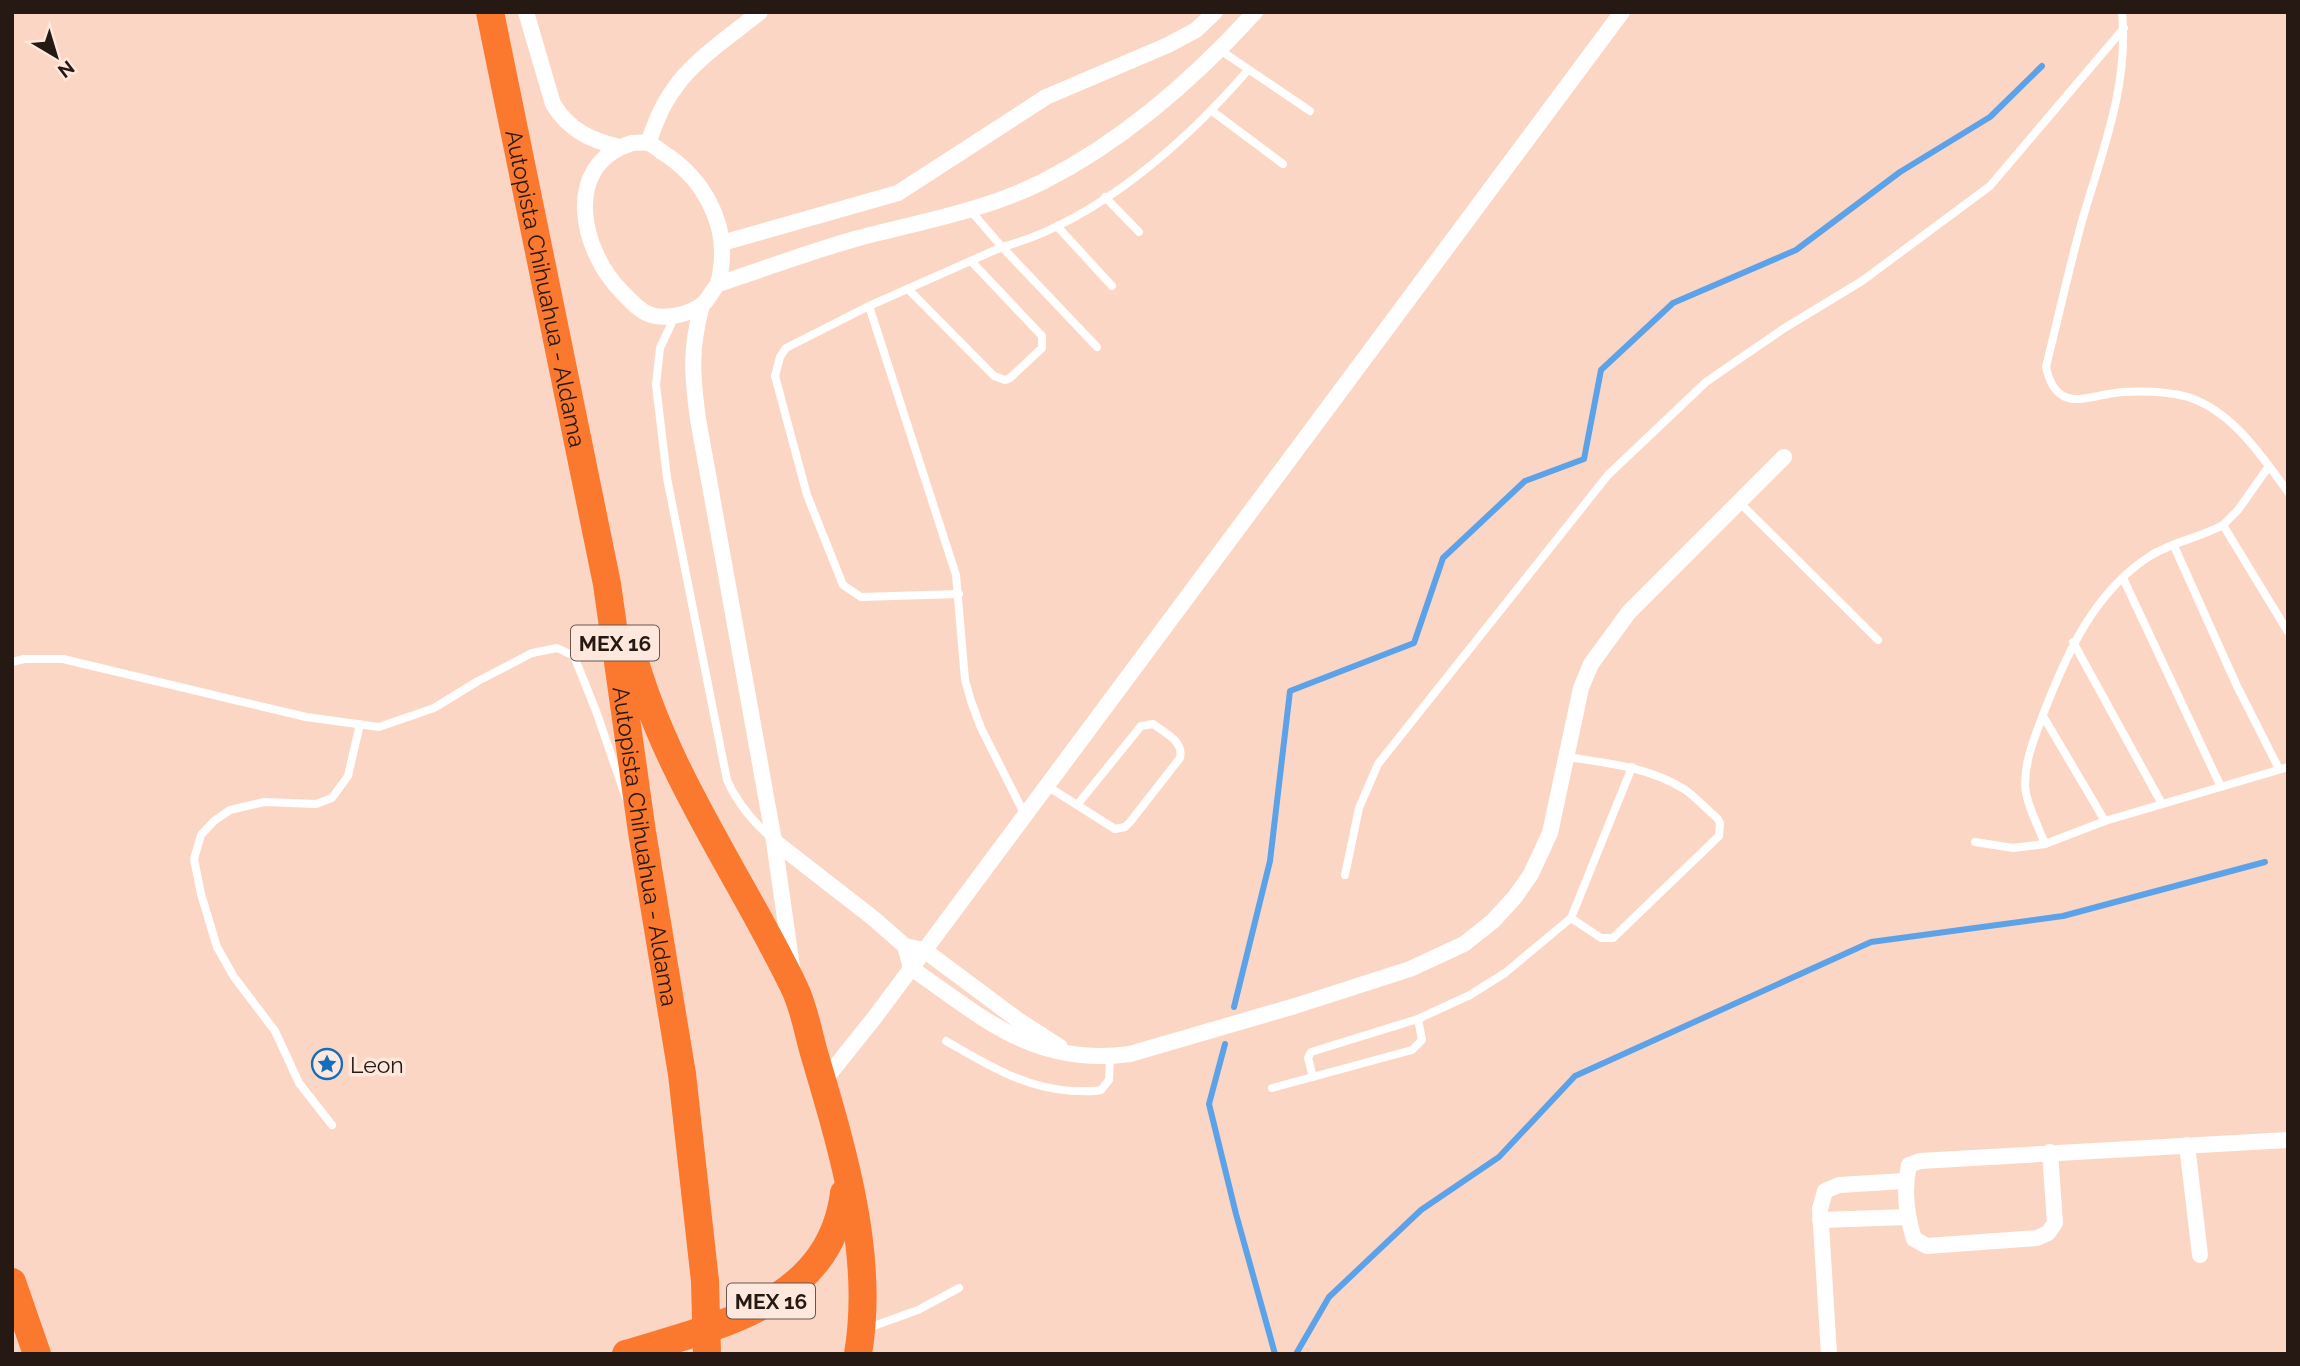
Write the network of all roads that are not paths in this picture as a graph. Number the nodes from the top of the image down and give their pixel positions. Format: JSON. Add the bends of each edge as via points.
{"nodes":[{"id":1,"x":490,"y":12,"type":"edge"},
{"id":2,"x":526,"y":12,"type":"edge"},
{"id":3,"x":760,"y":12,"type":"edge"},
{"id":4,"x":1216,"y":12,"type":"edge"},
{"id":5,"x":1255,"y":12,"type":"edge"},
{"id":6,"x":1622,"y":12,"type":"edge"},
{"id":7,"x":2122,"y":12,"type":"edge"},
{"id":8,"x":2124,"y":28,"type":"junction"},
{"id":9,"x":1220,"y":50,"type":"junction"},
{"id":10,"x":1248,"y":70,"type":"junction"},
{"id":11,"x":1212,"y":111,"type":"junction"},
{"id":12,"x":1310,"y":111,"type":"dead end"},
{"id":13,"x":648,"y":143,"type":"junction"},
{"id":14,"x":619,"y":147,"type":"junction"},
{"id":15,"x":1283,"y":164,"type":"dead end"},
{"id":16,"x":1105,"y":197,"type":"junction"},
{"id":17,"x":970,"y":209,"type":"junction"},
{"id":18,"x":1057,"y":226,"type":"junction"},
{"id":19,"x":1139,"y":232,"type":"dead end"},
{"id":20,"x":722,"y":243,"type":"junction"},
{"id":21,"x":1003,"y":247,"type":"junction"},
{"id":22,"x":971,"y":261,"type":"junction"},
{"id":23,"x":718,"y":284,"type":"junction"},
{"id":24,"x":1112,"y":286,"type":"dead end"},
{"id":25,"x":908,"y":289,"type":"junction"},
{"id":26,"x":702,"y":305,"type":"junction"},
{"id":27,"x":869,"y":306,"type":"junction"},
{"id":28,"x":675,"y":316,"type":"junction"},
{"id":29,"x":1097,"y":347,"type":"dead end"},
{"id":30,"x":1784,"y":457,"type":"dead end"},
{"id":31,"x":2269,"y":466,"type":"junction"},
{"id":32,"x":2288,"y":492,"type":"edge"},
{"id":33,"x":1739,"y":502,"type":"junction"},
{"id":34,"x":594,"y":522,"type":"junction"},
{"id":35,"x":2223,"y":525,"type":"junction"},
{"id":36,"x":2174,"y":546,"type":"junction"},
{"id":37,"x":2123,"y":578,"type":"junction"},
{"id":38,"x":959,"y":594,"type":"junction"},
{"id":39,"x":2288,"y":632,"type":"edge"},
{"id":40,"x":1878,"y":640,"type":"dead end"},
{"id":41,"x":2073,"y":642,"type":"junction"},
{"id":42,"x":12,"y":662,"type":"edge"},
{"id":43,"x":2043,"y":716,"type":"junction"},
{"id":44,"x":360,"y":724,"type":"junction"},
{"id":45,"x":1567,"y":757,"type":"junction"},
{"id":46,"x":1632,"y":767,"type":"junction"},
{"id":47,"x":2283,"y":768,"type":"edge"},
{"id":48,"x":1046,"y":785,"type":"junction"},
{"id":49,"x":2220,"y":785,"type":"junction"},
{"id":50,"x":1077,"y":804,"type":"junction"},
{"id":51,"x":2162,"y":804,"type":"junction"},
{"id":52,"x":1025,"y":815,"type":"junction"},
{"id":53,"x":2105,"y":821,"type":"junction"},
{"id":54,"x":642,"y":832,"type":"junction"},
{"id":55,"x":774,"y":841,"type":"junction"},
{"id":56,"x":1975,"y":842,"type":"dead end"},
{"id":57,"x":2045,"y":844,"type":"junction"},
{"id":58,"x":1345,"y":875,"type":"dead end"},
{"id":59,"x":1571,"y":918,"type":"junction"},
{"id":60,"x":905,"y":946,"type":"junction"},
{"id":61,"x":924,"y":950,"type":"junction"},
{"id":62,"x":911,"y":968,"type":"junction"},
{"id":63,"x":796,"y":990,"type":"junction"},
{"id":64,"x":1418,"y":1019,"type":"junction"},
{"id":65,"x":946,"y":1041,"type":"dead end"},
{"id":66,"x":1070,"y":1055,"type":"junction"},
{"id":67,"x":1110,"y":1057,"type":"junction"},
{"id":68,"x":1313,"y":1077,"type":"junction"},
{"id":69,"x":823,"y":1082,"type":"junction"},
{"id":70,"x":1272,"y":1088,"type":"dead end"},
{"id":71,"x":332,"y":1125,"type":"dead end"},
{"id":72,"x":2288,"y":1140,"type":"edge"},
{"id":73,"x":2187,"y":1146,"type":"junction"},
{"id":74,"x":2050,"y":1152,"type":"junction"},
{"id":75,"x":847,"y":1176,"type":"junction"},
{"id":76,"x":1905,"y":1181,"type":"junction"},
{"id":77,"x":1907,"y":1217,"type":"junction"},
{"id":78,"x":1820,"y":1220,"type":"junction"},
{"id":79,"x":2200,"y":1255,"type":"dead end"},
{"id":80,"x":959,"y":1288,"type":"dead end"},
{"id":81,"x":15,"y":1290,"type":"edge"},
{"id":82,"x":860,"y":1342,"type":"edge"},
{"id":83,"x":37,"y":1354,"type":"edge"},
{"id":84,"x":52,"y":1354,"type":"edge"},
{"id":85,"x":626,"y":1354,"type":"edge"},
{"id":86,"x":707,"y":1354,"type":"edge"},
{"id":87,"x":1829,"y":1354,"type":"edge"}],
"edges":[{"from":1,"to":34,"type":"highway","name":"Autopista Chihuahua - Aldama","number":"MEX 16"},
{"from":2,"to":14,"type":"street","via":[[560,116],[583,135]]},
{"from":3,"to":13,"type":"street","via":[[675,86]]},
{"from":4,"to":20,"type":"street","via":[[1196,30],[1168,45],[1046,97],[898,193]]},
{"from":5,"to":9,"type":"street"},
{"from":6,"to":48,"type":"street"},
{"from":7,"to":8,"type":"lane"},
{"from":8,"to":31,"type":"lane","via":[[2115,114],[2062,298],[2046,366],[2048,378],[2064,396],[2079,401],[2121,392],[2187,397],[2232,424]]},
{"from":8,"to":58,"type":"lane","via":[[1990,186],[1862,281],[1706,382],[1608,475],[1378,764],[1359,808]]},
{"from":9,"to":10,"type":"lane"},
{"from":9,"to":17,"type":"street","via":[[1150,113],[1094,152],[1042,182]]},
{"from":10,"to":11,"type":"lane"},
{"from":10,"to":12,"type":"lane"},
{"from":11,"to":15,"type":"lane"},
{"from":11,"to":16,"type":"lane","via":[[1182,140]]},
{"from":13,"to":14,"type":"street"},
{"from":13,"to":20,"type":"street","via":[[675,160],[702,189],[715,214]]},
{"from":14,"to":28,"type":"street","via":[[600,163],[586,190],[589,239],[597,260],[632,303],[650,315]]},
{"from":16,"to":18,"type":"lane"},
{"from":16,"to":19,"type":"lane"},
{"from":17,"to":21,"type":"lane"},
{"from":17,"to":23,"type":"street","via":[[781,261]]},
{"from":18,"to":21,"type":"lane"},
{"from":18,"to":24,"type":"lane"},
{"from":20,"to":23,"type":"street"},
{"from":21,"to":22,"type":"lane"},
{"from":21,"to":29,"type":"lane"},
{"from":22,"to":25,"type":"lane"},
{"from":22,"to":25,"type":"lane","via":[[1042,336],[1042,348],[1010,378],[994,376]]},
{"from":23,"to":26,"type":"street"},
{"from":25,"to":27,"type":"lane"},
{"from":26,"to":28,"type":"street"},
{"from":26,"to":55,"type":"street","via":[[692,355],[695,394]]},
{"from":27,"to":38,"type":"lane"},
{"from":27,"to":38,"type":"lane","via":[[786,348],[776,368],[807,495],[837,574],[852,593],[861,597]]},
{"from":28,"to":55,"type":"lane","via":[[660,348],[656,385],[667,478],[727,780],[734,797]]},
{"from":30,"to":33,"type":"street"},
{"from":31,"to":32,"type":"lane"},
{"from":31,"to":35,"type":"lane"},
{"from":33,"to":40,"type":"lane"},
{"from":33,"to":45,"type":"street","via":[[1608,638],[1581,688]]},
{"from":34,"to":54,"type":"highway","name":"Autopista Chihuahua - Aldama","number":"MEX 16"},
{"from":34,"to":63,"type":"highway","via":[[638,676],[678,775]]},
{"from":35,"to":36,"type":"lane"},
{"from":35,"to":39,"type":"lane"},
{"from":36,"to":37,"type":"lane","via":[[2148,557]]},
{"from":36,"to":47,"type":"lane","via":[[2236,684]]},
{"from":37,"to":41,"type":"lane"},
{"from":37,"to":49,"type":"lane"},
{"from":38,"to":52,"type":"lane","via":[[965,680],[981,728]]},
{"from":41,"to":43,"type":"lane"},
{"from":41,"to":51,"type":"lane"},
{"from":42,"to":44,"type":"lane","via":[[63,659],[306,717]]},
{"from":43,"to":53,"type":"lane"},
{"from":43,"to":57,"type":"lane","via":[[2031,747],[2025,789]]},
{"from":44,"to":54,"type":"lane","via":[[379,727],[422,713],[532,653],[557,648],[567,651],[574,656],[621,788]]},
{"from":44,"to":71,"type":"lane","via":[[348,776],[332,798],[316,804],[264,802],[230,810],[201,835],[194,859],[217,947],[275,1031],[299,1083]]},
{"from":45,"to":46,"type":"lane"},
{"from":45,"to":67,"type":"street","via":[[1550,833],[1531,874],[1493,920],[1464,944],[1410,969],[1308,1002]]},
{"from":46,"to":59,"type":"lane"},
{"from":46,"to":59,"type":"lane","via":[[1686,790],[1717,818],[1720,836],[1612,938],[1601,938]]},
{"from":47,"to":49,"type":"lane"},
{"from":48,"to":50,"type":"lane"},
{"from":48,"to":52,"type":"street"},
{"from":49,"to":51,"type":"lane"},
{"from":50,"to":50,"type":"lane","via":[[1141,726],[1153,724],[1181,747],[1180,758],[1125,827],[1115,829]]},
{"from":51,"to":53,"type":"lane"},
{"from":52,"to":61,"type":"street"},
{"from":53,"to":57,"type":"lane"},
{"from":54,"to":86,"type":"highway","name":"Autopista Chihuahua - Aldama","number":"MEX 16","via":[[682,1074],[705,1281]]},
{"from":55,"to":60,"type":"street"},
{"from":55,"to":63,"type":"street"},
{"from":56,"to":57,"type":"lane","via":[[2013,848]]},
{"from":59,"to":64,"type":"lane","via":[[1505,972],[1470,995]]},
{"from":60,"to":61,"type":"street"},
{"from":60,"to":62,"type":"street"},
{"from":61,"to":62,"type":"street"},
{"from":61,"to":66,"type":"street"},
{"from":62,"to":66,"type":"street","via":[[1021,1041]]},
{"from":62,"to":69,"type":"street"},
{"from":63,"to":69,"type":"highway"},
{"from":64,"to":68,"type":"lane","via":[[1311,1052]]},
{"from":64,"to":68,"type":"lane","via":[[1422,1040],[1412,1051]]},
{"from":65,"to":67,"type":"lane","via":[[1030,1084],[1056,1090],[1101,1090],[1109,1080]]},
{"from":66,"to":67,"type":"street"},
{"from":68,"to":70,"type":"lane"},
{"from":69,"to":75,"type":"highway"},
{"from":72,"to":73,"type":"street"},
{"from":73,"to":74,"type":"street"},
{"from":73,"to":79,"type":"street"},
{"from":74,"to":76,"type":"street","via":[[1920,1161],[1909,1165]]},
{"from":74,"to":77,"type":"street","via":[[2055,1223],[2037,1238],[1927,1246],[1914,1239]]},
{"from":75,"to":82,"type":"highway","via":[[864,1301]]},
{"from":75,"to":85,"type":"highway","number":"MEX 16","via":[[841,1217],[827,1249],[810,1272],[784,1294],[756,1310]]},
{"from":76,"to":77,"type":"street"},
{"from":76,"to":78,"type":"street","via":[[1839,1185],[1825,1191]]},
{"from":77,"to":78,"type":"street"},
{"from":78,"to":87,"type":"street"},
{"from":80,"to":82,"type":"lane"},
{"from":81,"to":83,"type":"highway"},
{"from":81,"to":84,"type":"highway"}]}
